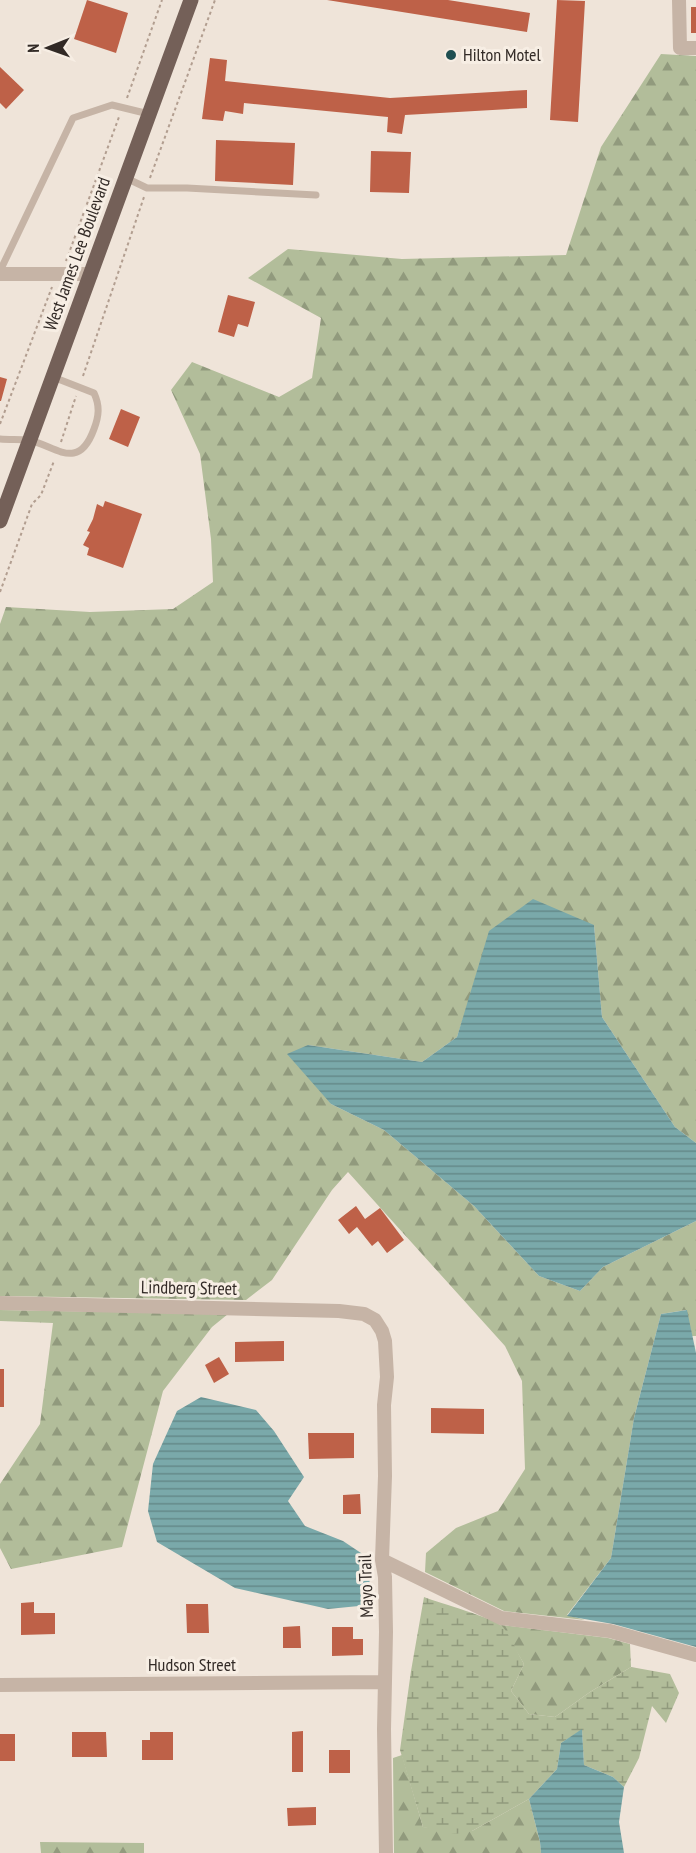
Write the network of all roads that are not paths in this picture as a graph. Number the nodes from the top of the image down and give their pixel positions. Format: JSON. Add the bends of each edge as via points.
{"nodes":[{"id":1,"x":191,"y":0,"type":"edge"},
{"id":2,"x":680,"y":0,"type":"edge"},
{"id":3,"x":696,"y":48,"type":"edge"},
{"id":4,"x":149,"y":114,"type":"junction"},
{"id":5,"x":126,"y":178,"type":"junction"},
{"id":6,"x":316,"y":195,"type":"dead end"},
{"id":7,"x":0,"y":273,"type":"edge"},
{"id":8,"x":91,"y":274,"type":"junction"},
{"id":9,"x":53,"y":377,"type":"junction"},
{"id":10,"x":0,"y":439,"type":"edge"},
{"id":11,"x":30,"y":440,"type":"junction"},
{"id":12,"x":0,"y":521,"type":"edge"},
{"id":13,"x":0,"y":1303,"type":"edge"},
{"id":14,"x":375,"y":1320,"type":"joint"},
{"id":15,"x":382,"y":1560,"type":"junction"},
{"id":16,"x":696,"y":1655,"type":"edge"},
{"id":17,"x":384,"y":1682,"type":"junction"},
{"id":18,"x":0,"y":1685,"type":"edge"},
{"id":19,"x":386,"y":1853,"type":"edge"}],
"edges":[{"from":1,"to":4,"type":"main road","name":"West James Lee Boulevard"},
{"from":2,"to":3,"type":"street","via":[[680,48]]},
{"from":4,"to":5,"type":"main road","name":"West James Lee Boulevard"},
{"from":4,"to":7,"type":"lane","via":[[112,105],[73,118]]},
{"from":5,"to":6,"type":"lane","via":[[147,188]]},
{"from":5,"to":8,"type":"main road","name":"West James Lee Boulevard"},
{"from":7,"to":8,"type":"street"},
{"from":8,"to":9,"type":"main road","name":"West James Lee Boulevard"},
{"from":9,"to":11,"type":"main road","name":"West James Lee Boulevard"},
{"from":9,"to":11,"type":"lane","via":[[94,393],[99,405],[92,434],[80,450],[69,454]]},
{"from":10,"to":11,"type":"lane"},
{"from":11,"to":12,"type":"main road","name":"West James Lee Boulevard"},
{"from":13,"to":14,"type":"street","name":"Lindberg Street","via":[[339,1311],[364,1314]]},
{"from":14,"to":15,"type":"street","name":"Mayo Trail","via":[[385,1341],[387,1377]]},
{"from":15,"to":16,"type":"street","via":[[501,1617],[610,1631]]},
{"from":15,"to":17,"type":"street","name":"Mayo Trail"},
{"from":17,"to":18,"type":"street","name":"Hudson Street"},
{"from":17,"to":19,"type":"street","name":"Mayo Trail"}]}
